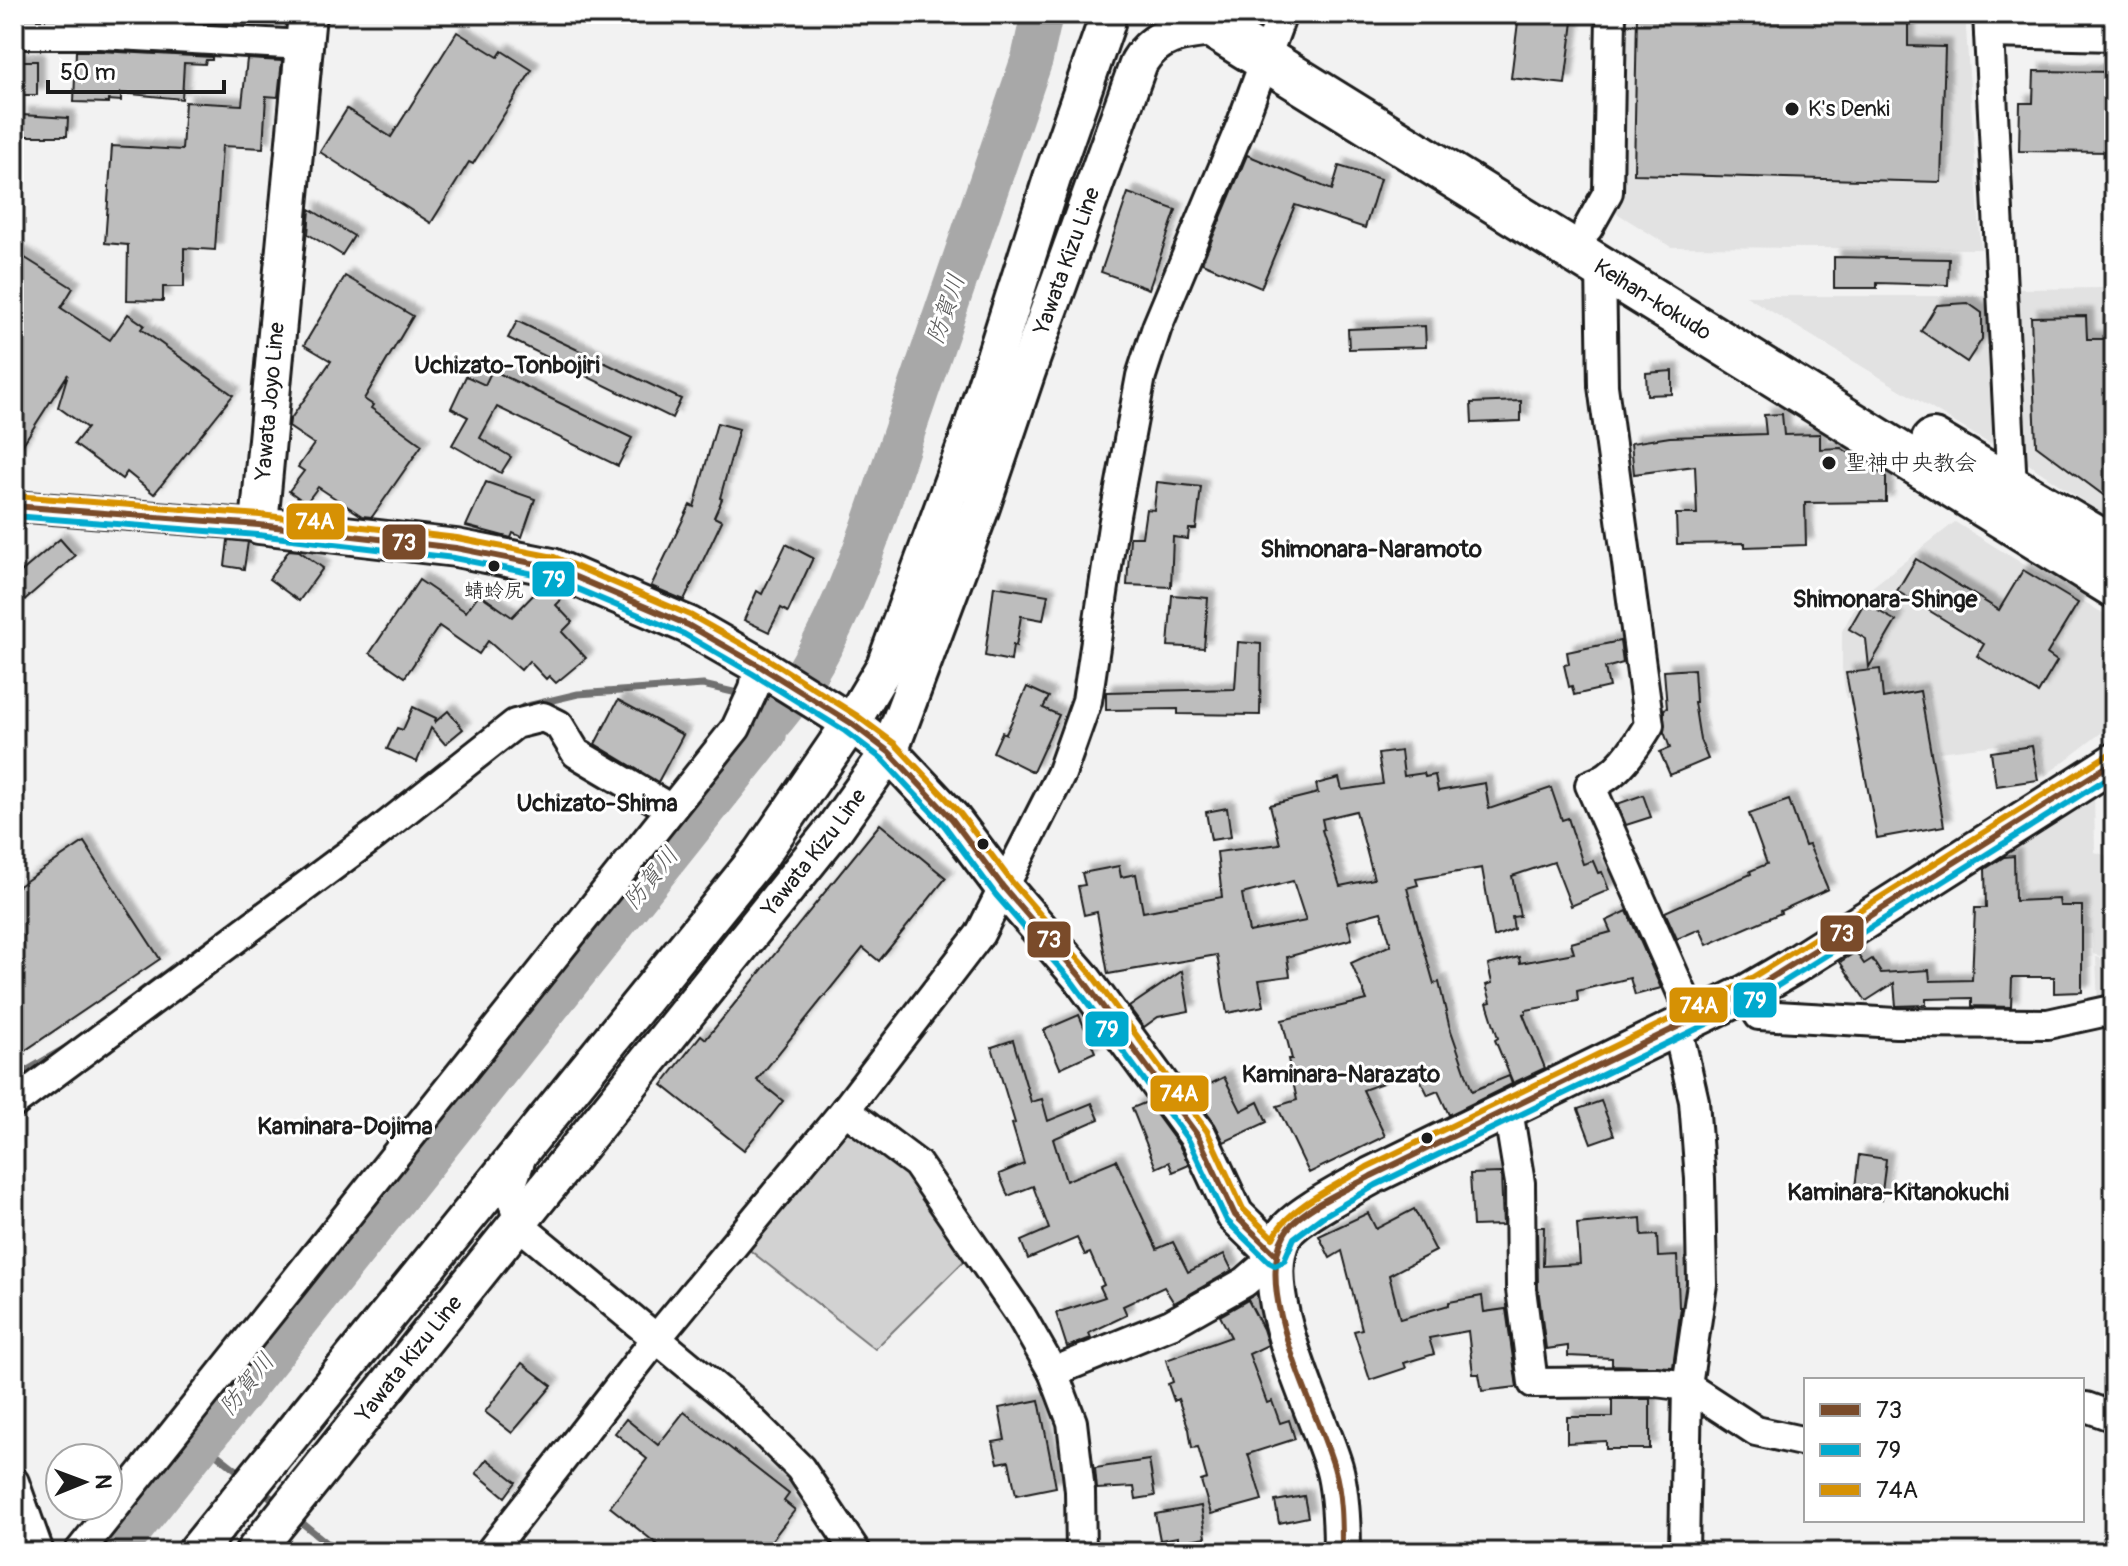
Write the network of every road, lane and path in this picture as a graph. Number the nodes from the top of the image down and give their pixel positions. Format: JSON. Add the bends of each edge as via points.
{"nodes":[{"id":1,"x":1107,"y":14,"type":"edge"},
{"id":2,"x":1611,"y":14,"type":"edge"},
{"id":3,"x":1988,"y":24,"type":"edge"},
{"id":4,"x":18,"y":27,"type":"edge"},
{"id":5,"x":1245,"y":27,"type":"edge"},
{"id":6,"x":305,"y":30,"type":"edge"},
{"id":7,"x":2114,"y":36,"type":"edge"},
{"id":8,"x":1588,"y":228,"type":"junction"},
{"id":9,"x":1601,"y":268,"type":"junction"},
{"id":10,"x":2012,"y":488,"type":"junction"},
{"id":11,"x":14,"y":506,"type":"edge"},
{"id":12,"x":259,"y":525,"type":"junction"},
{"id":13,"x":2114,"y":548,"type":"edge"},
{"id":14,"x":2114,"y":586,"type":"edge"},
{"id":15,"x":758,"y":665,"type":"junction"},
{"id":16,"x":837,"y":713,"type":"junction"},
{"id":17,"x":889,"y":752,"type":"junction"},
{"id":18,"x":2114,"y":762,"type":"edge"},
{"id":19,"x":671,"y":809,"type":"junction"},
{"id":20,"x":1004,"y":888,"type":"junction"},
{"id":21,"x":1747,"y":993,"type":"junction"},
{"id":22,"x":2114,"y":1012,"type":"edge"},
{"id":23,"x":1685,"y":1022,"type":"junction"},
{"id":24,"x":14,"y":1103,"type":"edge"},
{"id":25,"x":845,"y":1110,"type":"junction"},
{"id":26,"x":1508,"y":1110,"type":"junction"},
{"id":27,"x":526,"y":1143,"type":"junction"},
{"id":28,"x":519,"y":1225,"type":"junction"},
{"id":29,"x":1276,"y":1255,"type":"junction"},
{"id":30,"x":656,"y":1339,"type":"junction"},
{"id":31,"x":1053,"y":1372,"type":"junction"},
{"id":32,"x":1687,"y":1386,"type":"junction"},
{"id":33,"x":2084,"y":1408,"type":"edge"},
{"id":34,"x":2114,"y":1417,"type":"edge"},
{"id":35,"x":1804,"y":1442,"type":"edge"},
{"id":36,"x":14,"y":1482,"type":"edge"},
{"id":37,"x":39,"y":1552,"type":"edge"},
{"id":38,"x":79,"y":1552,"type":"edge"},
{"id":39,"x":196,"y":1552,"type":"edge"},
{"id":40,"x":254,"y":1552,"type":"edge"},
{"id":41,"x":490,"y":1552,"type":"edge"},
{"id":42,"x":856,"y":1552,"type":"edge"},
{"id":43,"x":1081,"y":1552,"type":"edge"},
{"id":44,"x":1342,"y":1552,"type":"edge"},
{"id":45,"x":1684,"y":1552,"type":"edge"}],
"edges":[{"from":1,"to":16,"type":"main road","name":"Yawata Kizu Line","via":[[968,442],[885,666]]},
{"from":2,"to":8,"type":"street","via":[[1608,192]]},
{"from":3,"to":7,"type":"street"},
{"from":3,"to":10,"type":"street"},
{"from":4,"to":6,"type":"street","via":[[100,34]]},
{"from":5,"to":8,"type":"highway","name":"Keihan-kokudo"},
{"from":5,"to":9,"type":"highway","name":"Keihan-kokudo"},
{"from":5,"to":17,"type":"main road","name":"Yawata Kizu Line","via":[[1168,35],[1139,62]]},
{"from":5,"to":20,"type":"street","via":[[1240,128],[1141,376],[1087,701],[1061,774]]},
{"from":6,"to":12,"type":"main road","name":"Yawata Joyo Line"},
{"from":8,"to":10,"type":"highway","name":"Keihan-kokudo"},
{"from":9,"to":14,"type":"highway","name":"Keihan-kokudo"},
{"from":9,"to":23,"type":"street","via":[[1603,386],[1649,725],[1630,755],[1590,785]]},
{"from":10,"to":13,"type":"highway","name":"Keihan-kokudo"},
{"from":11,"to":12,"type":"street"},
{"from":12,"to":15,"type":"main road","via":[[456,548],[552,567],[688,625]]},
{"from":15,"to":16,"type":"main road"},
{"from":15,"to":19,"type":"street","via":[[754,689],[736,728]]},
{"from":16,"to":17,"type":"main road"},
{"from":16,"to":27,"type":"main road","name":"Yawata Kizu Line","via":[[762,853]]},
{"from":17,"to":20,"type":"main road","via":[[952,819]]},
{"from":17,"to":28,"type":"main road","name":"Yawata Kizu Line","via":[[835,828]]},
{"from":18,"to":21,"type":"main road"},
{"from":19,"to":24,"type":"street","via":[[576,753],[559,725],[543,717],[515,724]]},
{"from":19,"to":38,"type":"street"},
{"from":20,"to":25,"type":"street","via":[[980,934]]},
{"from":20,"to":29,"type":"main road","via":[[1081,977],[1198,1136],[1235,1215]]},
{"from":21,"to":22,"type":"street","via":[[1759,1015],[1881,1022],[2048,1024]]},
{"from":21,"to":23,"type":"main road"},
{"from":23,"to":26,"type":"main road"},
{"from":23,"to":32,"type":"street","via":[[1700,1179],[1702,1284]]},
{"from":25,"to":30,"type":"street"},
{"from":25,"to":31,"type":"street","via":[[917,1164]]},
{"from":26,"to":29,"type":"main road","via":[[1371,1176],[1316,1209],[1286,1232]]},
{"from":26,"to":32,"type":"street","via":[[1520,1183],[1521,1289],[1533,1383]]},
{"from":27,"to":28,"type":"street","via":[[510,1189]]},
{"from":27,"to":39,"type":"main road","name":"Yawata Kizu Line"},
{"from":28,"to":30,"type":"street"},
{"from":28,"to":40,"type":"main road","name":"Yawata Kizu Line"},
{"from":29,"to":31,"type":"street","via":[[1245,1282],[1171,1324]]},
{"from":29,"to":44,"type":"main road","via":[[1280,1317],[1335,1470]]},
{"from":30,"to":41,"type":"street"},
{"from":30,"to":42,"type":"street","via":[[733,1402],[800,1468]]},
{"from":31,"to":43,"type":"street","via":[[1072,1422]]},
{"from":32,"to":35,"type":"street","via":[[1756,1431]]},
{"from":32,"to":45,"type":"street"},
{"from":33,"to":34,"type":"street"},
{"from":36,"to":37,"type":"street"}]}
